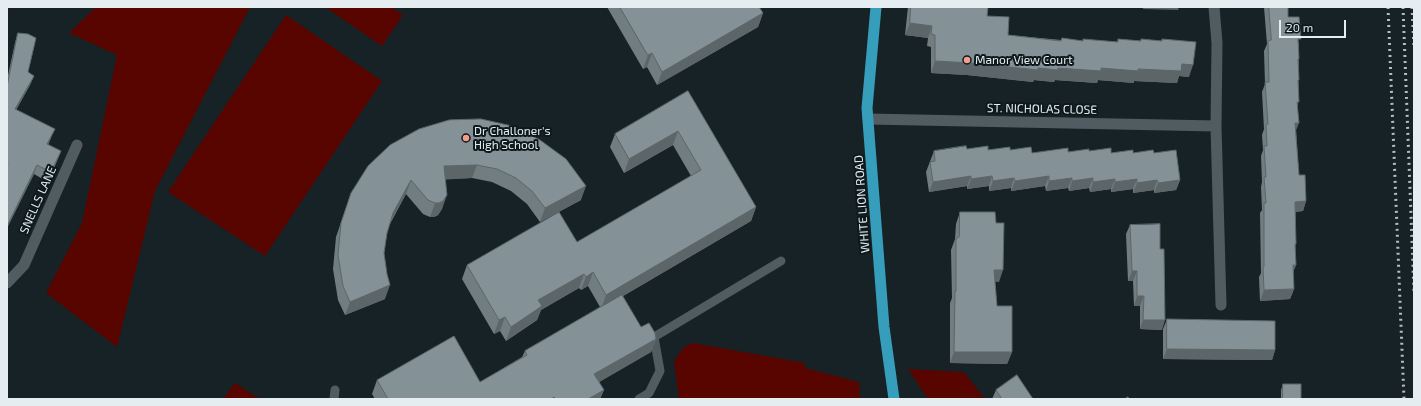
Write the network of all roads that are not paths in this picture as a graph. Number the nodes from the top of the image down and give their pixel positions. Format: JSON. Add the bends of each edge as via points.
{"nodes":[{"id":1,"x":876,"y":7,"type":"edge"},
{"id":2,"x":1214,"y":7,"type":"edge"},
{"id":3,"x":868,"y":119,"type":"junction"},
{"id":4,"x":1216,"y":126,"type":"junction"},
{"id":5,"x":77,"y":145,"type":"dead end"},
{"id":6,"x":781,"y":261,"type":"dead end"},
{"id":7,"x":7,"y":283,"type":"edge"},
{"id":8,"x":1221,"y":305,"type":"dead end"},
{"id":9,"x":639,"y":399,"type":"edge"},
{"id":10,"x":894,"y":399,"type":"edge"}],
"edges":[{"from":1,"to":3,"type":"main road","name":"WHITE LION ROAD"},
{"from":2,"to":4,"type":"street"},
{"from":3,"to":4,"type":"street","name":"ST. NICHOLAS CLOSE"},
{"from":3,"to":10,"type":"main road","name":"WHITE LION ROAD","via":[[884,326]]},
{"from":4,"to":8,"type":"street"},
{"from":5,"to":7,"type":"street","name":"SNELLS LANE","via":[[24,265]]},
{"from":6,"to":9,"type":"lane","via":[[654,337],[660,372],[649,393]]}]}
